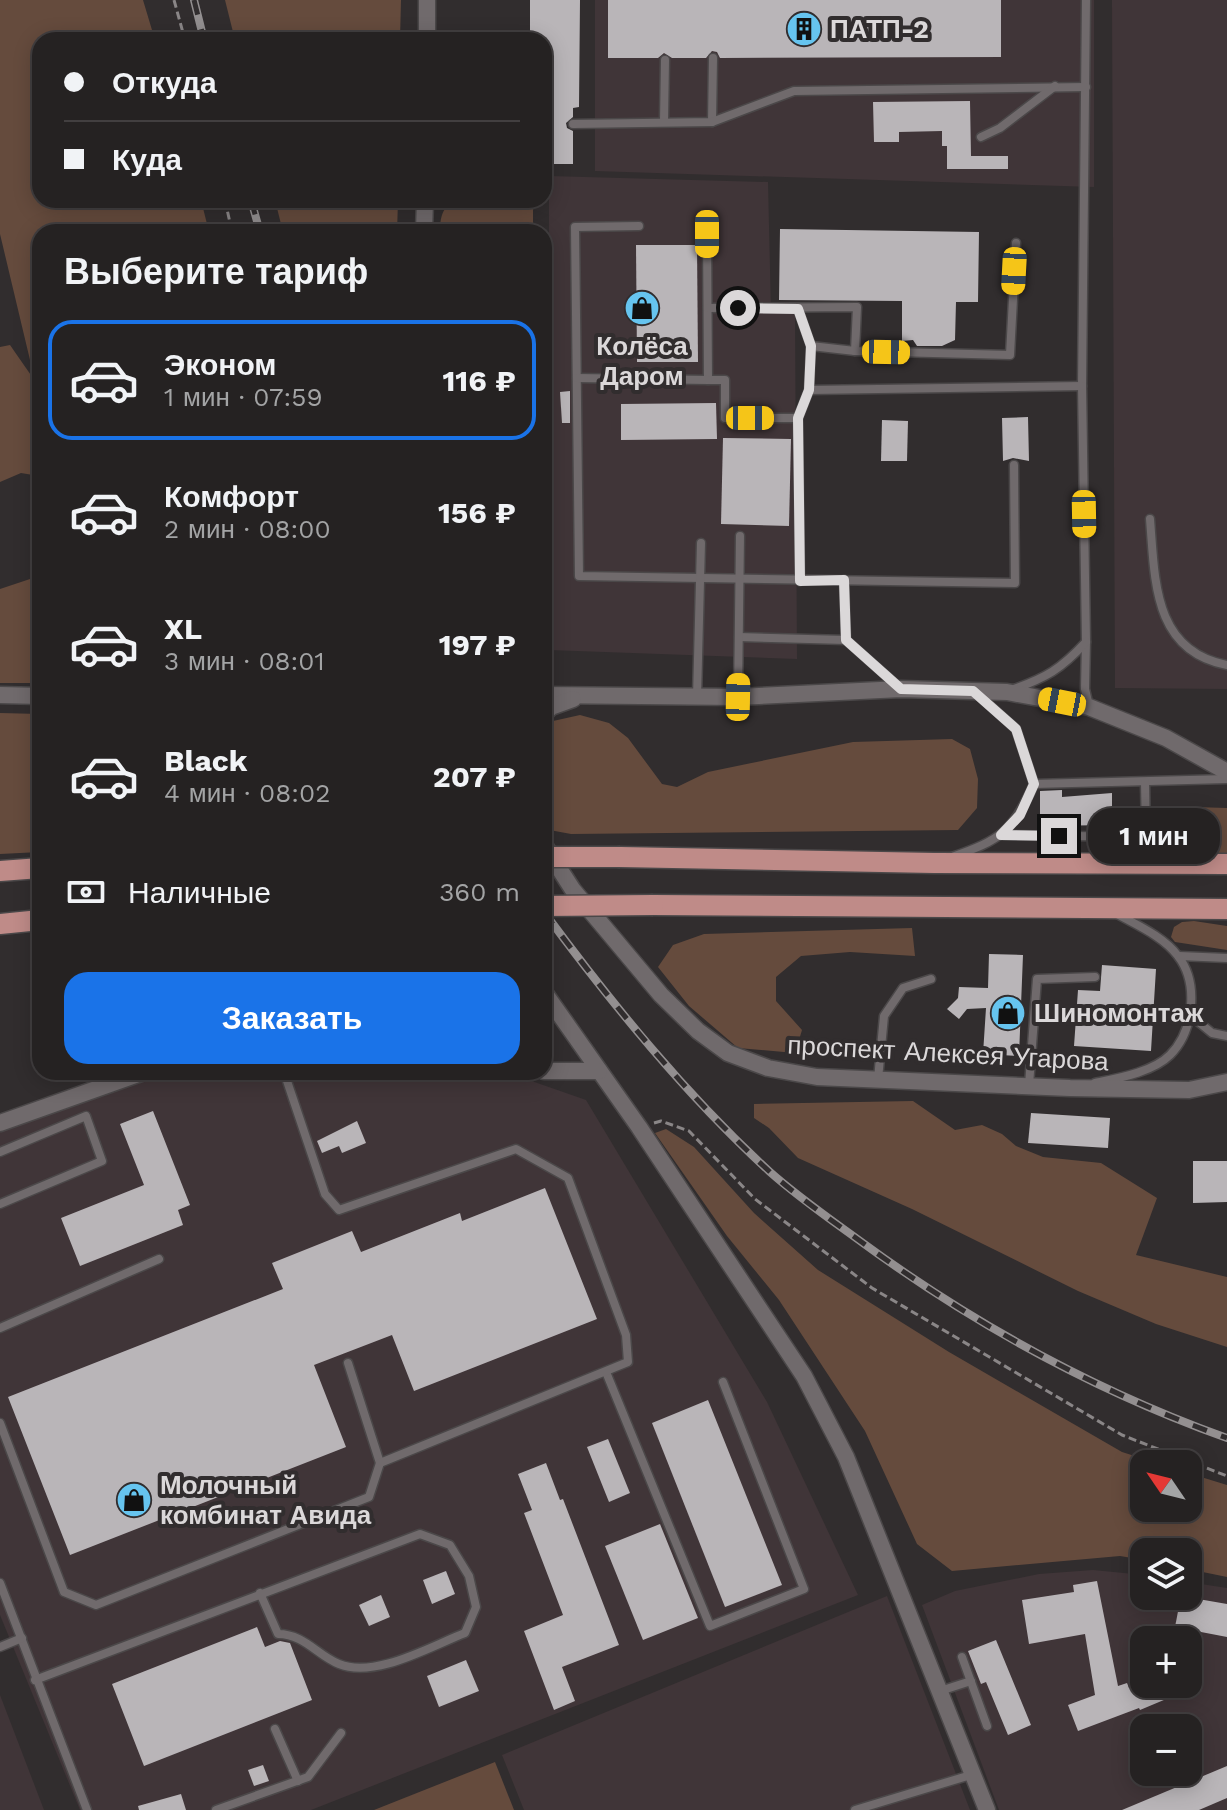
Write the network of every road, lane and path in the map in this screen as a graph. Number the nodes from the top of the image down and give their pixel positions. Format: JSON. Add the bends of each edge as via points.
{"nodes":[{"id":1,"x":174,"y":0,"type":"edge"},
{"id":2,"x":427,"y":0,"type":"edge"},
{"id":3,"x":1086,"y":0,"type":"edge"},
{"id":4,"x":183,"y":32,"type":"edge"},
{"id":5,"x":427,"y":32,"type":"edge"},
{"id":6,"x":713,"y":58,"type":"dead end"},
{"id":7,"x":665,"y":60,"type":"dead end"},
{"id":8,"x":1055,"y":86,"type":"junction"},
{"id":9,"x":1086,"y":87,"type":"junction"},
{"id":10,"x":664,"y":121,"type":"junction"},
{"id":11,"x":712,"y":122,"type":"junction"},
{"id":12,"x":573,"y":124,"type":"dead end"},
{"id":13,"x":981,"y":137,"type":"dead end"},
{"id":14,"x":639,"y":226,"type":"dead end"},
{"id":15,"x":707,"y":234,"type":"dead end"},
{"id":16,"x":1016,"y":243,"type":"dead end"},
{"id":17,"x":708,"y":308,"type":"junction"},
{"id":18,"x":798,"y":309,"type":"junction"},
{"id":19,"x":811,"y":346,"type":"junction"},
{"id":20,"x":855,"y":351,"type":"junction"},
{"id":21,"x":577,"y":378,"type":"junction"},
{"id":22,"x":708,"y":380,"type":"junction"},
{"id":23,"x":1082,"y":386,"type":"junction"},
{"id":24,"x":809,"y":390,"type":"junction"},
{"id":25,"x":798,"y":418,"type":"junction"},
{"id":26,"x":1014,"y":465,"type":"dead end"},
{"id":27,"x":1150,"y":519,"type":"dead end"},
{"id":28,"x":740,"y":536,"type":"dead end"},
{"id":29,"x":701,"y":543,"type":"dead end"},
{"id":30,"x":700,"y":578,"type":"junction"},
{"id":31,"x":740,"y":579,"type":"junction"},
{"id":32,"x":844,"y":580,"type":"junction"},
{"id":33,"x":800,"y":581,"type":"junction"},
{"id":34,"x":739,"y":637,"type":"junction"},
{"id":35,"x":846,"y":640,"type":"junction"},
{"id":36,"x":1086,"y":641,"type":"junction"},
{"id":37,"x":1227,"y":665,"type":"edge"},
{"id":38,"x":901,"y":689,"type":"junction"},
{"id":39,"x":973,"y":691,"type":"junction"},
{"id":40,"x":1007,"y":692,"type":"junction"},
{"id":41,"x":0,"y":695,"type":"edge"},
{"id":42,"x":552,"y":695,"type":"edge"},
{"id":43,"x":582,"y":695,"type":"junction"},
{"id":44,"x":32,"y":696,"type":"edge"},
{"id":45,"x":697,"y":697,"type":"junction"},
{"id":46,"x":738,"y":697,"type":"junction"},
{"id":47,"x":552,"y":707,"type":"edge"},
{"id":48,"x":1089,"y":707,"type":"junction"},
{"id":49,"x":1227,"y":772,"type":"edge"},
{"id":50,"x":1227,"y":779,"type":"edge"},
{"id":51,"x":1145,"y":782,"type":"junction"},
{"id":52,"x":1034,"y":784,"type":"junction"},
{"id":53,"x":1001,"y":835,"type":"junction"},
{"id":54,"x":552,"y":857,"type":"edge"},
{"id":55,"x":552,"y":857,"type":"edge"},
{"id":56,"x":934,"y":863,"type":"junction"},
{"id":57,"x":1227,"y":864,"type":"edge"},
{"id":58,"x":32,"y":869,"type":"edge"},
{"id":59,"x":0,"y":871,"type":"edge"},
{"id":60,"x":552,"y":906,"type":"edge"},
{"id":61,"x":1109,"y":909,"type":"junction"},
{"id":62,"x":1227,"y":909,"type":"edge"},
{"id":63,"x":32,"y":921,"type":"edge"},
{"id":64,"x":0,"y":924,"type":"edge"},
{"id":65,"x":1179,"y":956,"type":"junction"},
{"id":66,"x":1227,"y":958,"type":"edge"},
{"id":67,"x":1095,"y":977,"type":"dead end"},
{"id":68,"x":931,"y":979,"type":"dead end"},
{"id":69,"x":552,"y":1003,"type":"edge"},
{"id":70,"x":1190,"y":1015,"type":"junction"},
{"id":71,"x":1227,"y":1036,"type":"edge"},
{"id":72,"x":552,"y":1071,"type":"edge"},
{"id":73,"x":599,"y":1071,"type":"junction"},
{"id":74,"x":878,"y":1079,"type":"junction"},
{"id":75,"x":121,"y":1080,"type":"edge"},
{"id":76,"x":287,"y":1080,"type":"edge"},
{"id":77,"x":1227,"y":1082,"type":"edge"},
{"id":78,"x":1029,"y":1085,"type":"junction"},
{"id":79,"x":1070,"y":1088,"type":"junction"},
{"id":80,"x":0,"y":1123,"type":"edge"},
{"id":81,"x":639,"y":1127,"type":"junction"},
{"id":82,"x":0,"y":1152,"type":"edge"},
{"id":83,"x":0,"y":1204,"type":"edge"},
{"id":84,"x":159,"y":1259,"type":"dead end"},
{"id":85,"x":0,"y":1328,"type":"edge"},
{"id":86,"x":348,"y":1363,"type":"dead end"},
{"id":87,"x":606,"y":1372,"type":"junction"},
{"id":88,"x":723,"y":1382,"type":"dead end"},
{"id":89,"x":0,"y":1423,"type":"edge"},
{"id":90,"x":380,"y":1463,"type":"junction"},
{"id":91,"x":1227,"y":1476,"type":"edge"},
{"id":92,"x":0,"y":1583,"type":"edge"},
{"id":93,"x":260,"y":1593,"type":"junction"},
{"id":94,"x":22,"y":1638,"type":"junction"},
{"id":95,"x":0,"y":1647,"type":"edge"},
{"id":96,"x":962,"y":1657,"type":"dead end"},
{"id":97,"x":35,"y":1680,"type":"junction"},
{"id":98,"x":971,"y":1681,"type":"junction"},
{"id":99,"x":940,"y":1691,"type":"junction"},
{"id":100,"x":987,"y":1726,"type":"dead end"},
{"id":101,"x":275,"y":1729,"type":"dead end"},
{"id":102,"x":341,"y":1733,"type":"dead end"},
{"id":103,"x":974,"y":1774,"type":"junction"},
{"id":104,"x":298,"y":1781,"type":"junction"},
{"id":105,"x":881,"y":1806,"type":"edge"},
{"id":106,"x":87,"y":1810,"type":"edge"},
{"id":107,"x":216,"y":1810,"type":"edge"},
{"id":108,"x":855,"y":1810,"type":"edge"},
{"id":109,"x":987,"y":1810,"type":"edge"}],
"edges":[{"from":1,"to":4,"type":"path"},
{"from":2,"to":5,"type":"street"},
{"from":3,"to":9,"type":"lane"},
{"from":6,"to":11,"type":"lane"},
{"from":7,"to":10,"type":"lane"},
{"from":8,"to":9,"type":"lane"},
{"from":8,"to":11,"type":"lane","via":[[794,91]]},
{"from":8,"to":13,"type":"lane"},
{"from":9,"to":23,"type":"lane"},
{"from":10,"to":11,"type":"lane"},
{"from":10,"to":12,"type":"lane"},
{"from":14,"to":21,"type":"lane","via":[[575,227]]},
{"from":15,"to":17,"type":"lane"},
{"from":16,"to":20,"type":"lane","via":[[1010,355]]},
{"from":17,"to":18,"type":"lane"},
{"from":17,"to":22,"type":"lane"},
{"from":18,"to":19,"type":"lane"},
{"from":18,"to":20,"type":"lane","via":[[857,307]]},
{"from":19,"to":20,"type":"lane"},
{"from":19,"to":24,"type":"lane"},
{"from":21,"to":22,"type":"lane"},
{"from":21,"to":30,"type":"lane","via":[[579,576]]},
{"from":22,"to":25,"type":"lane","via":[[725,380],[725,418]]},
{"from":23,"to":24,"type":"lane"},
{"from":23,"to":36,"type":"lane"},
{"from":24,"to":25,"type":"lane"},
{"from":25,"to":33,"type":"lane"},
{"from":26,"to":32,"type":"lane","via":[[1015,583]]},
{"from":27,"to":37,"type":"lane","via":[[1155,581],[1172,634],[1207,661]]},
{"from":28,"to":31,"type":"lane"},
{"from":29,"to":30,"type":"lane"},
{"from":30,"to":31,"type":"lane"},
{"from":30,"to":45,"type":"lane"},
{"from":31,"to":33,"type":"lane"},
{"from":31,"to":34,"type":"lane"},
{"from":32,"to":33,"type":"lane"},
{"from":32,"to":35,"type":"lane"},
{"from":34,"to":35,"type":"lane"},
{"from":34,"to":46,"type":"lane"},
{"from":35,"to":38,"type":"lane"},
{"from":36,"to":40,"type":"lane","via":[[1042,680]]},
{"from":36,"to":48,"type":"lane"},
{"from":38,"to":39,"type":"street"},
{"from":38,"to":46,"type":"street"},
{"from":39,"to":40,"type":"street"},
{"from":39,"to":52,"type":"lane","via":[[1016,729]]},
{"from":40,"to":48,"type":"street"},
{"from":41,"to":44,"type":"street"},
{"from":42,"to":43,"type":"street"},
{"from":43,"to":45,"type":"street"},
{"from":43,"to":47,"type":"street"},
{"from":45,"to":46,"type":"street"},
{"from":48,"to":49,"type":"street","via":[[1166,738]]},
{"from":50,"to":51,"type":"lane"},
{"from":51,"to":52,"type":"lane"},
{"from":51,"to":53,"type":"lane","via":[[1146,837]]},
{"from":52,"to":53,"type":"lane","via":[[1020,815]]},
{"from":53,"to":56,"type":"lane"},
{"from":54,"to":56,"type":"main road","bridge":true},
{"from":55,"to":74,"type":"street","name":"проспект Алексея Угарова","via":[[661,995],[728,1053],[804,1075]]},
{"from":56,"to":57,"type":"main road"},
{"from":58,"to":59,"type":"main road"},
{"from":60,"to":61,"type":"main road","bridge":true},
{"from":61,"to":62,"type":"main road"},
{"from":61,"to":65,"type":"lane"},
{"from":63,"to":64,"type":"main road"},
{"from":65,"to":66,"type":"lane"},
{"from":65,"to":70,"type":"lane","via":[[1192,998]]},
{"from":67,"to":78,"type":"lane","via":[[1037,979]]},
{"from":68,"to":74,"type":"lane","via":[[903,988],[884,1016]]},
{"from":69,"to":73,"type":"street"},
{"from":70,"to":71,"type":"lane","via":[[1212,1033]]},
{"from":70,"to":79,"type":"lane","via":[[1170,1055],[1135,1074]]},
{"from":72,"to":73,"type":"street"},
{"from":73,"to":81,"type":"street"},
{"from":74,"to":78,"type":"street","name":"проспект Алексея Угарова"},
{"from":75,"to":80,"type":"street"},
{"from":76,"to":87,"type":"lane","via":[[325,1194],[339,1210],[516,1149],[568,1178],[626,1335],[628,1362]]},
{"from":77,"to":79,"type":"street","name":"проспект Алексея Угарова","via":[[1189,1090]]},
{"from":78,"to":79,"type":"street","name":"проспект Алексея Угарова"},
{"from":81,"to":91,"type":"path","via":[[661,1121],[689,1131],[755,1199],[872,1288],[1122,1435]]},
{"from":81,"to":99,"type":"street","via":[[804,1376],[846,1457]]},
{"from":82,"to":83,"type":"lane","via":[[86,1116],[102,1161]]},
{"from":84,"to":85,"type":"lane"},
{"from":86,"to":90,"type":"lane"},
{"from":87,"to":88,"type":"lane","via":[[710,1626],[804,1589]]},
{"from":87,"to":90,"type":"lane"},
{"from":89,"to":90,"type":"lane","via":[[64,1592],[96,1605],[369,1497]]},
{"from":92,"to":94,"type":"lane"},
{"from":93,"to":93,"type":"lane","via":[[420,1534],[450,1545],[469,1576],[476,1607],[465,1633],[376,1668],[340,1665],[293,1634],[278,1634]]},
{"from":93,"to":97,"type":"lane"},
{"from":94,"to":95,"type":"lane"},
{"from":94,"to":97,"type":"lane"},
{"from":96,"to":98,"type":"lane"},
{"from":97,"to":106,"type":"lane"},
{"from":98,"to":99,"type":"lane"},
{"from":98,"to":100,"type":"lane"},
{"from":99,"to":103,"type":"street"},
{"from":101,"to":104,"type":"lane"},
{"from":102,"to":104,"type":"lane","via":[[308,1777]]},
{"from":103,"to":105,"type":"lane"},
{"from":103,"to":109,"type":"street"},
{"from":104,"to":107,"type":"lane"},
{"from":105,"to":108,"type":"lane"}]}
